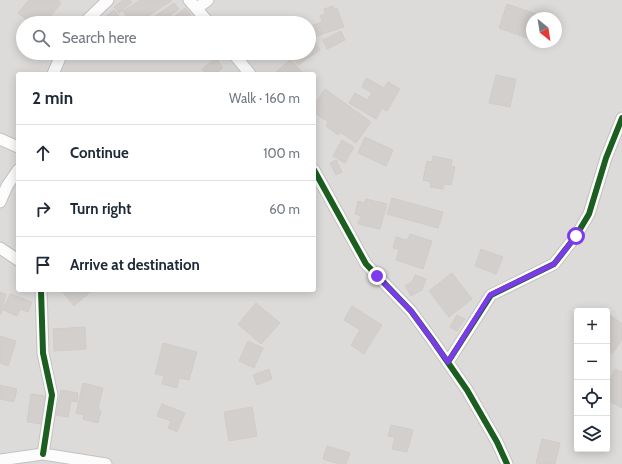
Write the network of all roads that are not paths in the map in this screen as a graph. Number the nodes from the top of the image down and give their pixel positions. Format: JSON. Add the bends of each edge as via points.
{"nodes":[{"id":1,"x":108,"y":0,"type":"edge"},
{"id":2,"x":208,"y":0,"type":"edge"},
{"id":3,"x":193,"y":4,"type":"edge"},
{"id":4,"x":91,"y":16,"type":"edge"},
{"id":5,"x":203,"y":16,"type":"edge"},
{"id":6,"x":59,"y":60,"type":"edge"},
{"id":7,"x":239,"y":60,"type":"edge"},
{"id":8,"x":54,"y":72,"type":"edge"},
{"id":9,"x":248,"y":72,"type":"edge"},
{"id":10,"x":622,"y":118,"type":"edge"},
{"id":11,"x":0,"y":139,"type":"edge"},
{"id":12,"x":16,"y":146,"type":"edge"},
{"id":13,"x":16,"y":172,"type":"edge"},
{"id":14,"x":316,"y":174,"type":"edge"},
{"id":15,"x":3,"y":186,"type":"edge"},
{"id":16,"x":0,"y":202,"type":"edge"},
{"id":17,"x":0,"y":248,"type":"edge"},
{"id":18,"x":16,"y":259,"type":"edge"},
{"id":19,"x":41,"y":292,"type":"edge"},
{"id":20,"x":448,"y":362,"type":"junction"},
{"id":21,"x":43,"y":454,"type":"junction"},
{"id":22,"x":0,"y":460,"type":"edge"},
{"id":23,"x":102,"y":464,"type":"edge"},
{"id":24,"x":507,"y":464,"type":"edge"}],
"edges":[{"from":1,"to":4,"type":"street"},
{"from":2,"to":3,"type":"street"},
{"from":3,"to":5,"type":"street"},
{"from":6,"to":8,"type":"street"},
{"from":7,"to":9,"type":"street"},
{"from":10,"to":20,"type":"street","via":[[606,158],[589,214],[576,236],[554,264],[490,295]]},
{"from":11,"to":12,"type":"street"},
{"from":13,"to":15,"type":"street"},
{"from":14,"to":20,"type":"street","via":[[366,264],[411,311]]},
{"from":15,"to":16,"type":"street"},
{"from":17,"to":18,"type":"street"},
{"from":19,"to":21,"type":"street","via":[[43,353],[52,396]]},
{"from":20,"to":24,"type":"street","via":[[467,390]]},
{"from":21,"to":22,"type":"street"},
{"from":21,"to":23,"type":"street"}]}
